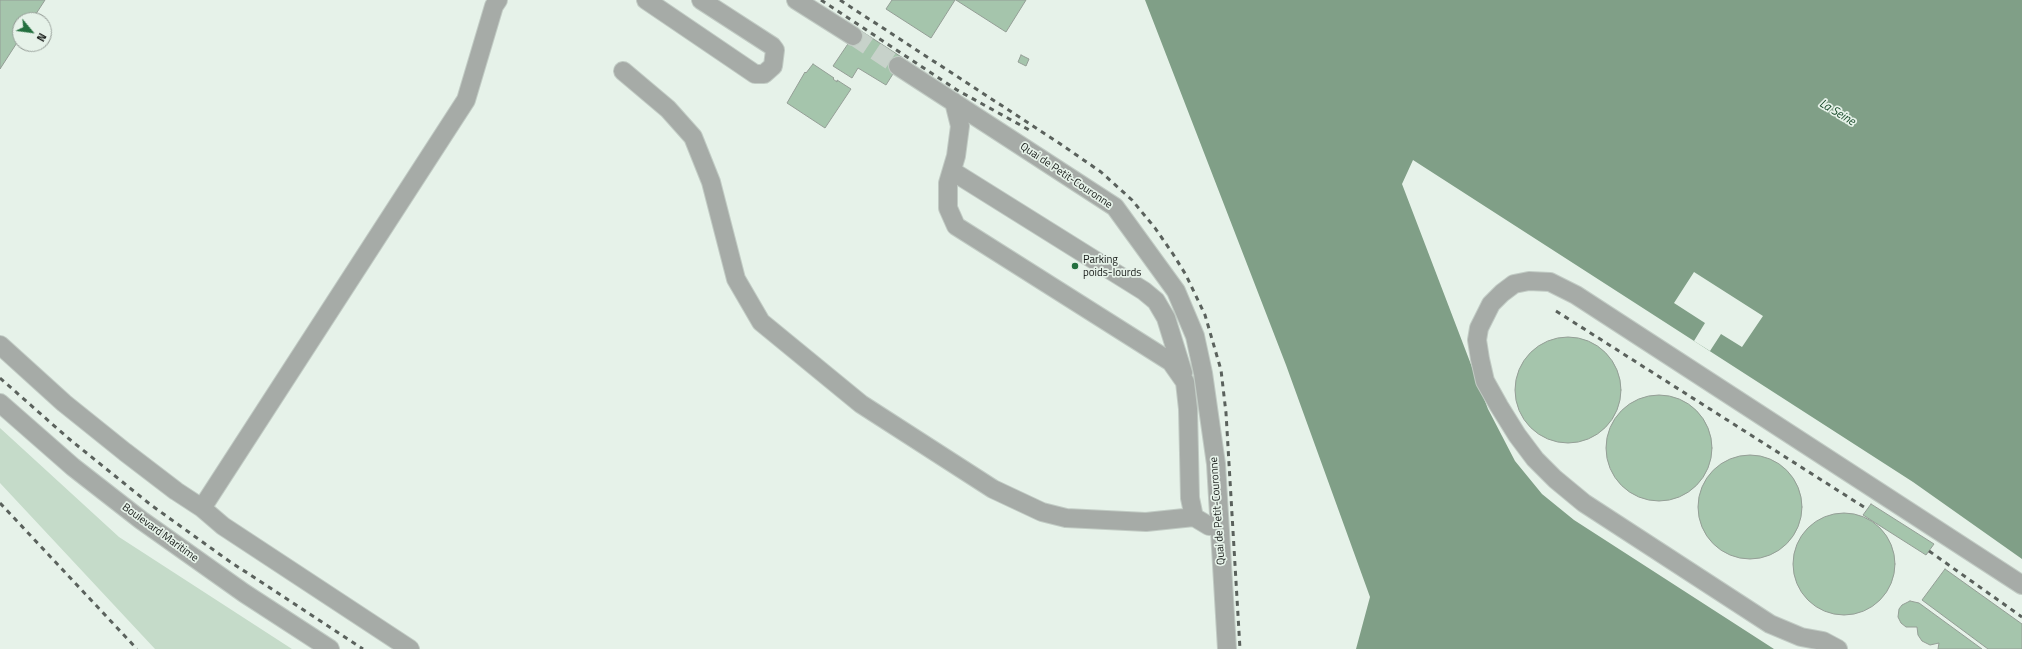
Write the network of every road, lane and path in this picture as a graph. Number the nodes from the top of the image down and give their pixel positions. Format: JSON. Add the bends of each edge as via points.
{"nodes":[{"id":1,"x":498,"y":0,"type":"edge"},
{"id":2,"x":646,"y":0,"type":"edge"},
{"id":3,"x":701,"y":0,"type":"edge"},
{"id":4,"x":796,"y":0,"type":"edge"},
{"id":5,"x":853,"y":36,"type":"tunnel mouth"},
{"id":6,"x":898,"y":66,"type":"tunnel mouth"},
{"id":7,"x":623,"y":71,"type":"dead end"},
{"id":8,"x":954,"y":102,"type":"junction"},
{"id":9,"x":952,"y":171,"type":"junction"},
{"id":10,"x":0,"y":345,"type":"edge"},
{"id":11,"x":1186,"y":382,"type":"junction"},
{"id":12,"x":0,"y":403,"type":"edge"},
{"id":13,"x":202,"y":508,"type":"junction"},
{"id":14,"x":1207,"y":523,"type":"junction"},
{"id":15,"x":2022,"y":585,"type":"edge"},
{"id":16,"x":330,"y":649,"type":"edge"},
{"id":17,"x":410,"y":649,"type":"edge"},
{"id":18,"x":1215,"y":649,"type":"edge"},
{"id":19,"x":1227,"y":649,"type":"edge"},
{"id":20,"x":1838,"y":649,"type":"edge"}],
"edges":[{"from":1,"to":13,"type":"street","via":[[466,100]]},
{"from":2,"to":3,"type":"street","via":[[755,74],[764,74],[773,66],[775,50],[772,46]]},
{"from":4,"to":5,"type":"street"},
{"from":6,"to":8,"type":"street","name":"Quai de Petit-Couronne"},
{"from":7,"to":14,"type":"street","via":[[668,109],[693,137],[711,182],[736,280],[761,322],[861,404],[993,489],[1042,512],[1066,518]]},
{"from":8,"to":9,"type":"street","via":[[960,126]]},
{"from":8,"to":14,"type":"street","name":"Quai de Petit-Couronne","via":[[1115,207],[1176,291],[1195,336],[1216,464]]},
{"from":9,"to":11,"type":"street","via":[[1156,301],[1166,318]]},
{"from":9,"to":11,"type":"street","via":[[948,183],[948,208],[956,226],[1171,362]]},
{"from":10,"to":13,"type":"street","via":[[119,448]]},
{"from":11,"to":14,"type":"street","via":[[1190,498]]},
{"from":12,"to":16,"type":"street","name":"Boulevard Maritime","via":[[73,467],[141,520],[244,594]]},
{"from":13,"to":17,"type":"street","via":[[223,526]]},
{"from":14,"to":18,"type":"street","name":"Quai de Petit-Couronne"},
{"from":14,"to":19,"type":"street","name":"Quai de Petit-Couronne"},
{"from":15,"to":20,"type":"street","via":[[1576,295],[1550,282],[1529,281],[1514,284],[1491,304],[1478,328],[1476,340],[1485,381],[1517,435],[1535,459],[1555,479],[1617,526],[1770,624],[1801,637],[1823,641]]}]}
